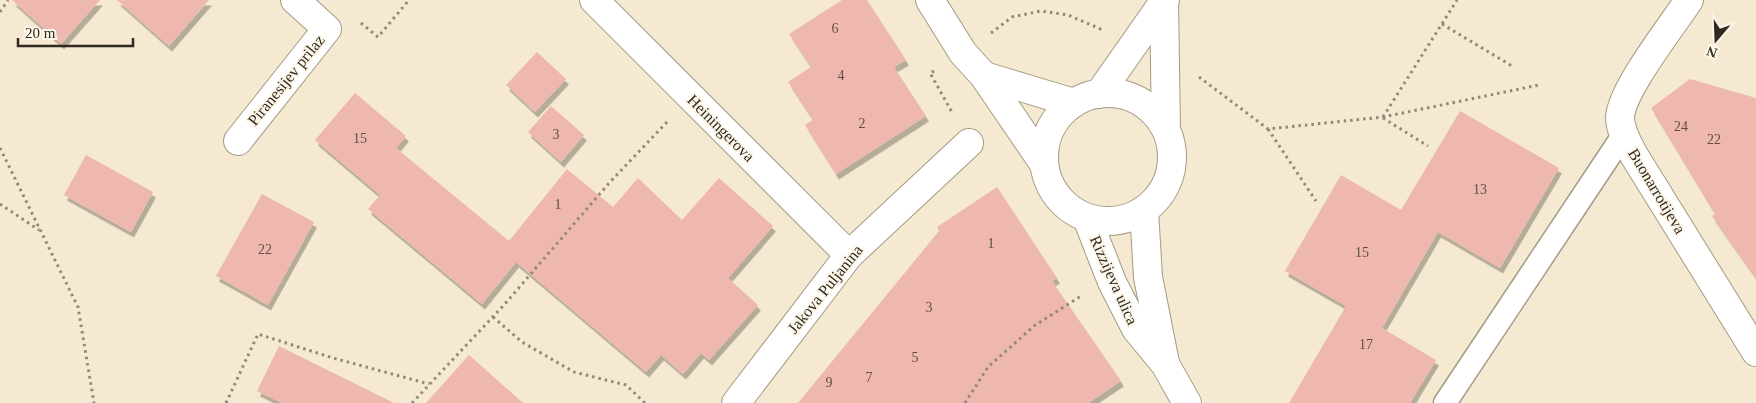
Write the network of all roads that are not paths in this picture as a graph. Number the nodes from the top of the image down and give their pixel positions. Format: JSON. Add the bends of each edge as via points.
{"nodes":[{"id":1,"x":295,"y":0,"type":"edge"},
{"id":2,"x":594,"y":0,"type":"edge"},
{"id":3,"x":930,"y":0,"type":"edge"},
{"id":4,"x":1165,"y":0,"type":"edge"},
{"id":5,"x":1689,"y":0,"type":"edge"},
{"id":6,"x":984,"y":76,"type":"junction"},
{"id":7,"x":1099,"y":94,"type":"junction"},
{"id":8,"x":1074,"y":103,"type":"junction"},
{"id":9,"x":1166,"y":130,"type":"junction"},
{"id":10,"x":1624,"y":134,"type":"junction"},
{"id":11,"x":238,"y":141,"type":"dead end"},
{"id":12,"x":969,"y":143,"type":"road end"},
{"id":13,"x":1044,"y":164,"type":"junction"},
{"id":14,"x":1144,"y":210,"type":"junction"},
{"id":15,"x":1087,"y":218,"type":"junction"},
{"id":16,"x":849,"y":255,"type":"junction"},
{"id":17,"x":1756,"y":352,"type":"edge"},
{"id":18,"x":1165,"y":364,"type":"junction"},
{"id":19,"x":736,"y":403,"type":"edge"},
{"id":20,"x":1187,"y":403,"type":"edge"},
{"id":21,"x":1445,"y":403,"type":"edge"}],
"edges":[{"from":1,"to":11,"type":"street","name":"Piranesijev prilaz","via":[[327,29]]},
{"from":2,"to":16,"type":"street","name":"Heiningerova"},
{"from":3,"to":6,"type":"street","via":[[963,53]]},
{"from":4,"to":7,"type":"street"},
{"from":4,"to":9,"type":"street"},
{"from":5,"to":10,"type":"street","name":"Buonarrotijeva","via":[[1633,84],[1620,118]]},
{"from":6,"to":8,"type":"street"},
{"from":6,"to":13,"type":"street"},
{"from":7,"to":8,"type":"street"},
{"from":7,"to":9,"type":"street","via":[[1119,95],[1138,101],[1154,113]]},
{"from":8,"to":13,"type":"street","via":[[1060,114],[1050,129],[1044,146]]},
{"from":9,"to":14,"type":"street","via":[[1172,165],[1167,183]]},
{"from":10,"to":17,"type":"street","name":"Buonarrotijeva","via":[[1634,157]]},
{"from":10,"to":21,"type":"lane"},
{"from":12,"to":16,"type":"street","name":"Jakova Puljanina"},
{"from":13,"to":15,"type":"street","via":[[1048,181],[1057,197]]},
{"from":14,"to":15,"type":"street","via":[[1125,220],[1107,223]]},
{"from":14,"to":18,"type":"street","name":"Rizzijeva ulica","via":[[1148,277]]},
{"from":15,"to":18,"type":"street","name":"Rizzijeva ulica","via":[[1112,282],[1136,329]]},
{"from":16,"to":19,"type":"street","name":"Jakova Puljanina"},
{"from":18,"to":20,"type":"street","name":"Rizzijeva ulica"}]}
